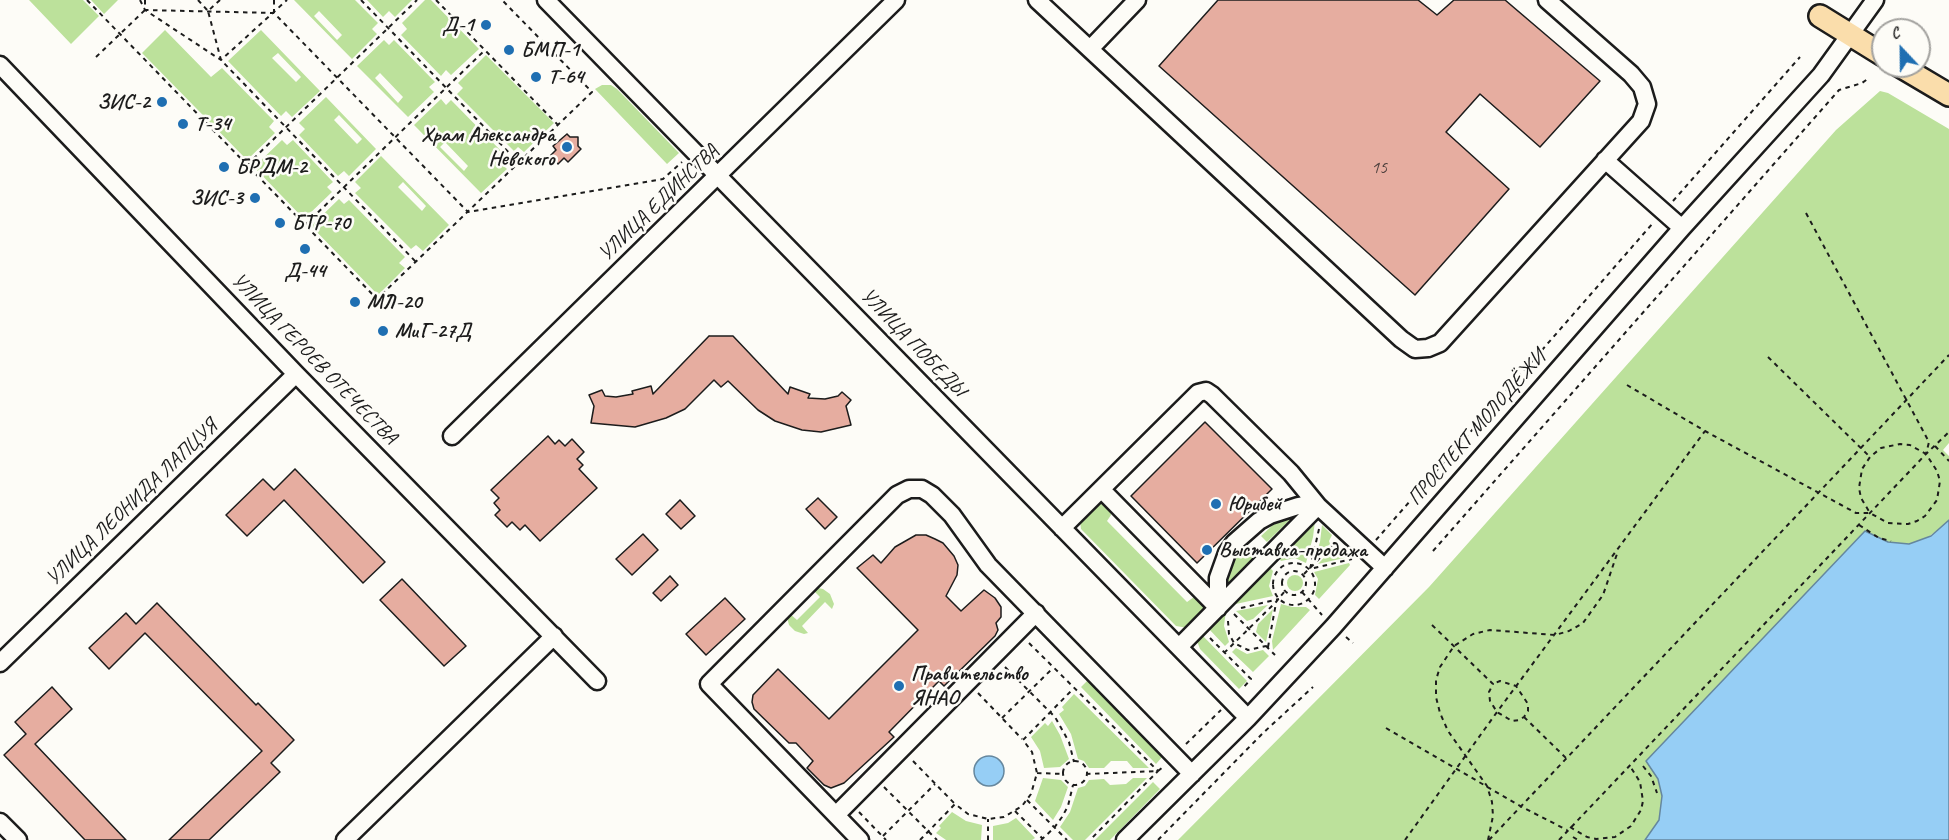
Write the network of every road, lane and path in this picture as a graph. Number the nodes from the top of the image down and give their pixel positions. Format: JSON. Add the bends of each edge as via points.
{"nodes":[{"id":1,"x":87,"y":0,"type":"edge"},
{"id":2,"x":140,"y":0,"type":"edge"},
{"id":3,"x":145,"y":0,"type":"edge"},
{"id":4,"x":198,"y":0,"type":"edge"},
{"id":5,"x":220,"y":0,"type":"edge"},
{"id":6,"x":274,"y":0,"type":"edge"},
{"id":7,"x":287,"y":0,"type":"edge"},
{"id":8,"x":361,"y":0,"type":"edge"},
{"id":9,"x":417,"y":0,"type":"edge"},
{"id":10,"x":436,"y":0,"type":"edge"},
{"id":11,"x":502,"y":0,"type":"edge"},
{"id":12,"x":546,"y":0,"type":"edge"},
{"id":13,"x":896,"y":0,"type":"edge"},
{"id":14,"x":1037,"y":0,"type":"edge"},
{"id":15,"x":1137,"y":0,"type":"edge"},
{"id":16,"x":1547,"y":0,"type":"edge"},
{"id":17,"x":1875,"y":0,"type":"edge"},
{"id":18,"x":145,"y":10,"type":"junction"},
{"id":19,"x":208,"y":11,"type":"junction"},
{"id":20,"x":274,"y":13,"type":"junction"},
{"id":21,"x":1820,"y":16,"type":"dead end"},
{"id":22,"x":388,"y":28,"type":"junction"},
{"id":23,"x":120,"y":34,"type":"junction"},
{"id":24,"x":1851,"y":35,"type":"junction"},
{"id":25,"x":1871,"y":48,"type":"edge"},
{"id":26,"x":1090,"y":49,"type":"junction"},
{"id":27,"x":485,"y":50,"type":"junction"},
{"id":28,"x":96,"y":57,"type":"dead end"},
{"id":29,"x":1800,"y":57,"type":"dead end"},
{"id":30,"x":221,"y":60,"type":"junction"},
{"id":31,"x":0,"y":65,"type":"edge"},
{"id":32,"x":338,"y":78,"type":"junction"},
{"id":33,"x":1869,"y":78,"type":"dead end"},
{"id":34,"x":1920,"y":78,"type":"edge"},
{"id":35,"x":446,"y":87,"type":"junction"},
{"id":36,"x":1949,"y":95,"type":"edge"},
{"id":37,"x":558,"y":125,"type":"junction"},
{"id":38,"x":286,"y":127,"type":"junction"},
{"id":39,"x":395,"y":137,"type":"junction"},
{"id":40,"x":694,"y":152,"type":"junction"},
{"id":41,"x":1605,"y":160,"type":"junction"},
{"id":42,"x":519,"y":163,"type":"junction"},
{"id":43,"x":247,"y":165,"type":"junction"},
{"id":44,"x":718,"y":177,"type":"junction"},
{"id":45,"x":344,"y":187,"type":"junction"},
{"id":46,"x":1663,"y":211,"type":"junction"},
{"id":47,"x":468,"y":212,"type":"junction"},
{"id":48,"x":1806,"y":213,"type":"dead end"},
{"id":49,"x":305,"y":225,"type":"junction"},
{"id":50,"x":1682,"y":228,"type":"junction"},
{"id":51,"x":416,"y":262,"type":"junction"},
{"id":52,"x":1949,"y":355,"type":"edge"},
{"id":53,"x":1768,"y":357,"type":"dead end"},
{"id":54,"x":296,"y":374,"type":"junction"},
{"id":55,"x":1627,"y":385,"type":"dead end"},
{"id":56,"x":1907,"y":400,"type":"junction"},
{"id":57,"x":1705,"y":431,"type":"junction"},
{"id":58,"x":1949,"y":432,"type":"edge"},
{"id":59,"x":452,"y":436,"type":"dead end"},
{"id":60,"x":1861,"y":447,"type":"junction"},
{"id":61,"x":1935,"y":447,"type":"junction"},
{"id":62,"x":1926,"y":454,"type":"junction"},
{"id":63,"x":1870,"y":456,"type":"junction"},
{"id":64,"x":1949,"y":461,"type":"edge"},
{"id":65,"x":1102,"y":490,"type":"junction"},
{"id":66,"x":1818,"y":493,"type":"junction"},
{"id":67,"x":1319,"y":513,"type":"junction"},
{"id":68,"x":1870,"y":513,"type":"junction"},
{"id":69,"x":1859,"y":525,"type":"junction"},
{"id":70,"x":1062,"y":528,"type":"junction"},
{"id":71,"x":1340,"y":538,"type":"dead end"},
{"id":72,"x":1891,"y":541,"type":"dead end"},
{"id":73,"x":1619,"y":548,"type":"junction"},
{"id":74,"x":1366,"y":551,"type":"junction"},
{"id":75,"x":1433,"y":551,"type":"dead end"},
{"id":76,"x":1384,"y":568,"type":"junction"},
{"id":77,"x":1310,"y":569,"type":"junction"},
{"id":78,"x":1303,"y":575,"type":"junction"},
{"id":79,"x":1285,"y":591,"type":"junction"},
{"id":80,"x":1279,"y":599,"type":"junction"},
{"id":81,"x":1276,"y":602,"type":"junction"},
{"id":82,"x":1224,"y":610,"type":"junction"},
{"id":83,"x":1036,"y":613,"type":"junction"},
{"id":84,"x":1432,"y":625,"type":"dead end"},
{"id":85,"x":1249,"y":629,"type":"junction"},
{"id":86,"x":1555,"y":635,"type":"junction"},
{"id":87,"x":554,"y":636,"type":"junction"},
{"id":88,"x":1209,"y":638,"type":"dead end"},
{"id":89,"x":1027,"y":641,"type":"dead end"},
{"id":90,"x":1234,"y":643,"type":"junction"},
{"id":91,"x":1455,"y":646,"type":"junction"},
{"id":92,"x":1179,"y":647,"type":"junction"},
{"id":93,"x":1267,"y":647,"type":"junction"},
{"id":94,"x":1224,"y":653,"type":"junction"},
{"id":95,"x":1275,"y":655,"type":"dead end"},
{"id":96,"x":0,"y":663,"type":"edge"},
{"id":97,"x":1003,"y":665,"type":"dead end"},
{"id":98,"x":1053,"y":668,"type":"junction"},
{"id":99,"x":597,"y":681,"type":"dead end"},
{"id":100,"x":1493,"y":684,"type":"junction"},
{"id":101,"x":1516,"y":686,"type":"junction"},
{"id":102,"x":1313,"y":687,"type":"dead end"},
{"id":103,"x":1074,"y":688,"type":"junction"},
{"id":104,"x":976,"y":691,"type":"dead end"},
{"id":105,"x":1029,"y":691,"type":"junction"},
{"id":106,"x":1231,"y":701,"type":"junction"},
{"id":107,"x":1051,"y":712,"type":"junction"},
{"id":108,"x":1497,"y":712,"type":"junction"},
{"id":109,"x":1524,"y":717,"type":"junction"},
{"id":110,"x":1002,"y":718,"type":"junction"},
{"id":111,"x":1248,"y":718,"type":"junction"},
{"id":112,"x":1386,"y":728,"type":"dead end"},
{"id":113,"x":1023,"y":740,"type":"junction"},
{"id":114,"x":1174,"y":755,"type":"junction"},
{"id":115,"x":1466,"y":756,"type":"junction"},
{"id":116,"x":909,"y":758,"type":"dead end"},
{"id":117,"x":1567,"y":759,"type":"junction"},
{"id":118,"x":1074,"y":762,"type":"junction"},
{"id":119,"x":1630,"y":766,"type":"junction"},
{"id":120,"x":1643,"y":766,"type":"dead end"},
{"id":121,"x":1456,"y":770,"type":"junction"},
{"id":122,"x":1158,"y":771,"type":"junction"},
{"id":123,"x":1036,"y":773,"type":"junction"},
{"id":124,"x":1063,"y":774,"type":"junction"},
{"id":125,"x":1086,"y":774,"type":"junction"},
{"id":126,"x":1192,"y":774,"type":"junction"},
{"id":127,"x":935,"y":784,"type":"junction"},
{"id":128,"x":882,"y":785,"type":"dead end"},
{"id":129,"x":1073,"y":785,"type":"junction"},
{"id":130,"x":1487,"y":786,"type":"junction"},
{"id":131,"x":1657,"y":793,"type":"dead end"},
{"id":132,"x":1027,"y":800,"type":"junction"},
{"id":133,"x":955,"y":804,"type":"junction"},
{"id":134,"x":1522,"y":807,"type":"junction"},
{"id":135,"x":908,"y":811,"type":"junction"},
{"id":136,"x":1015,"y":812,"type":"junction"},
{"id":137,"x":836,"y":815,"type":"junction"},
{"id":138,"x":988,"y":819,"type":"junction"},
{"id":139,"x":0,"y":822,"type":"edge"},
{"id":140,"x":1054,"y":828,"type":"junction"},
{"id":141,"x":1569,"y":829,"type":"junction"},
{"id":142,"x":928,"y":831,"type":"junction"},
{"id":143,"x":882,"y":837,"type":"dead end"},
{"id":144,"x":1573,"y":837,"type":"dead end"},
{"id":145,"x":18,"y":840,"type":"edge"},
{"id":146,"x":345,"y":840,"type":"edge"},
{"id":147,"x":860,"y":840,"type":"edge"},
{"id":148,"x":920,"y":840,"type":"edge"},
{"id":149,"x":937,"y":840,"type":"edge"},
{"id":150,"x":988,"y":840,"type":"edge"},
{"id":151,"x":1042,"y":840,"type":"edge"},
{"id":152,"x":1067,"y":840,"type":"edge"},
{"id":153,"x":1090,"y":840,"type":"edge"},
{"id":154,"x":1125,"y":840,"type":"edge"},
{"id":155,"x":1158,"y":840,"type":"edge"},
{"id":156,"x":1405,"y":840,"type":"edge"},
{"id":157,"x":1489,"y":840,"type":"edge"},
{"id":158,"x":1559,"y":840,"type":"edge"},
{"id":159,"x":1578,"y":840,"type":"edge"}],
"edges":[{"from":1,"to":23,"type":"path"},
{"from":2,"to":18,"type":"path"},
{"from":3,"to":18,"type":"path"},
{"from":4,"to":19,"type":"path"},
{"from":5,"to":19,"type":"path"},
{"from":6,"to":20,"type":"path"},
{"from":7,"to":20,"type":"path"},
{"from":8,"to":22,"type":"path"},
{"from":9,"to":22,"type":"path"},
{"from":10,"to":27,"type":"path"},
{"from":11,"to":37,"type":"path","via":[[592,92]]},
{"from":12,"to":40,"type":"street","name":"УЛИЦА ПОБЕДЫ"},
{"from":13,"to":44,"type":"street","name":"УЛИЦА ЕДИНСТВА"},
{"from":14,"to":26,"type":"street"},
{"from":15,"to":26,"type":"street"},
{"from":16,"to":41,"type":"street","via":[[1642,87],[1647,104],[1641,121]]},
{"from":17,"to":24,"type":"street","name":"ПРОСПЕКТ МОЛОДЁЖИ"},
{"from":18,"to":19,"type":"path"},
{"from":18,"to":23,"type":"path"},
{"from":18,"to":30,"type":"path"},
{"from":19,"to":20,"type":"path"},
{"from":19,"to":30,"type":"path"},
{"from":20,"to":30,"type":"path"},
{"from":20,"to":32,"type":"path"},
{"from":21,"to":24,"type":"main road"},
{"from":22,"to":32,"type":"path"},
{"from":22,"to":35,"type":"path"},
{"from":23,"to":28,"type":"path"},
{"from":23,"to":43,"type":"path"},
{"from":24,"to":25,"type":"main road"},
{"from":24,"to":50,"type":"street","name":"ПРОСПЕКТ МОЛОДЁЖИ","via":[[1821,75]]},
{"from":26,"to":41,"type":"street","via":[[1414,349],[1440,343]]},
{"from":27,"to":35,"type":"path"},
{"from":27,"to":37,"type":"path"},
{"from":29,"to":46,"type":"path"},
{"from":30,"to":38,"type":"path"},
{"from":31,"to":54,"type":"street","name":"УЛИЦА ГЕРОЕВ ОТЕЧЕСТВА"},
{"from":32,"to":38,"type":"path"},
{"from":32,"to":39,"type":"path"},
{"from":33,"to":75,"type":"path","via":[[1839,90]]},
{"from":34,"to":36,"type":"main road"},
{"from":35,"to":39,"type":"path"},
{"from":35,"to":42,"type":"path"},
{"from":37,"to":42,"type":"path"},
{"from":38,"to":43,"type":"path"},
{"from":38,"to":45,"type":"path"},
{"from":39,"to":45,"type":"path"},
{"from":39,"to":47,"type":"path"},
{"from":40,"to":44,"type":"street","name":"УЛИЦА ПОБЕДЫ"},
{"from":40,"to":47,"type":"path","via":[[663,178]]},
{"from":41,"to":46,"type":"street"},
{"from":42,"to":47,"type":"path"},
{"from":43,"to":49,"type":"path"},
{"from":44,"to":59,"type":"street","name":"УЛИЦА ЕДИНСТВА"},
{"from":44,"to":70,"type":"street","name":"УЛИЦА ПОБЕДЫ"},
{"from":45,"to":49,"type":"path"},
{"from":45,"to":51,"type":"path"},
{"from":46,"to":50,"type":"street"},
{"from":46,"to":74,"type":"path"},
{"from":47,"to":51,"type":"path"},
{"from":48,"to":56,"type":"path"},
{"from":49,"to":51,"type":"path","via":[[377,299]]},
{"from":50,"to":76,"type":"street","name":"ПРОСПЕКТ МОЛОДЁЖИ"},
{"from":52,"to":56,"type":"path"},
{"from":53,"to":60,"type":"path"},
{"from":54,"to":87,"type":"street","name":"УЛИЦА ГЕРОЕВ ОТЕЧЕСТВА"},
{"from":54,"to":96,"type":"street","name":"УЛИЦА ЛЕОНИДА ЛАПЦУЯ"},
{"from":55,"to":57,"type":"path"},
{"from":56,"to":60,"type":"path"},
{"from":56,"to":62,"type":"path","via":[[1929,442]]},
{"from":57,"to":66,"type":"path"},
{"from":57,"to":73,"type":"path"},
{"from":58,"to":61,"type":"path"},
{"from":60,"to":63,"type":"path"},
{"from":60,"to":66,"type":"path"},
{"from":61,"to":62,"type":"path"},
{"from":61,"to":64,"type":"path"},
{"from":62,"to":63,"type":"path","via":[[1900,444],[1881,448]]},
{"from":62,"to":68,"type":"path"},
{"from":62,"to":68,"type":"path","via":[[1940,481],[1932,508],[1917,521],[1898,525]]},
{"from":63,"to":68,"type":"path","via":[[1862,469],[1859,488]]},
{"from":65,"to":67,"type":"street","via":[[1198,393],[1206,391],[1291,473]]},
{"from":65,"to":70,"type":"street"},
{"from":65,"to":82,"type":"street"},
{"from":66,"to":68,"type":"path","via":[[1856,513]]},
{"from":66,"to":117,"type":"path"},
{"from":67,"to":74,"type":"street"},
{"from":67,"to":77,"type":"path"},
{"from":67,"to":82,"type":"street"},
{"from":67,"to":82,"type":"street","via":[[1310,504],[1270,515],[1234,543],[1218,578]]},
{"from":68,"to":69,"type":"path"},
{"from":69,"to":72,"type":"path"},
{"from":69,"to":119,"type":"path"},
{"from":70,"to":92,"type":"street","name":"УЛИЦА ПОБЕДЫ"},
{"from":71,"to":77,"type":"path"},
{"from":73,"to":86,"type":"path"},
{"from":73,"to":86,"type":"path","via":[[1593,612],[1583,623]]},
{"from":74,"to":76,"type":"street"},
{"from":74,"to":77,"type":"path","via":[[1360,558]]},
{"from":76,"to":111,"type":"street","name":"ПРОСПЕКТ МОЛОДЁЖИ"},
{"from":77,"to":78,"type":"path"},
{"from":77,"to":80,"type":"path","via":[[1295,563],[1280,569],[1273,585]]},
{"from":77,"to":80,"type":"path","via":[[1316,585],[1309,600],[1294,606]]},
{"from":78,"to":79,"type":"path","via":[[1292,572],[1285,576]]},
{"from":78,"to":79,"type":"path","via":[[1306,582],[1302,592],[1295,595]]},
{"from":79,"to":80,"type":"path"},
{"from":80,"to":81,"type":"path"},
{"from":80,"to":82,"type":"path"},
{"from":81,"to":85,"type":"path"},
{"from":81,"to":93,"type":"path"},
{"from":82,"to":85,"type":"path"},
{"from":82,"to":90,"type":"path"},
{"from":82,"to":92,"type":"street"},
{"from":83,"to":114,"type":"street"},
{"from":83,"to":137,"type":"street"},
{"from":83,"to":137,"type":"street","via":[[988,565],[939,502],[922,489],[909,489],[897,495],[709,684]]},
{"from":84,"to":91,"type":"path"},
{"from":85,"to":90,"type":"path"},
{"from":85,"to":93,"type":"path"},
{"from":86,"to":91,"type":"path","via":[[1490,630],[1473,634]]},
{"from":86,"to":101,"type":"path"},
{"from":87,"to":99,"type":"street","name":"УЛИЦА ГЕРОЕВ ОТЕЧЕСТВА"},
{"from":87,"to":146,"type":"street"},
{"from":88,"to":94,"type":"path"},
{"from":89,"to":98,"type":"path"},
{"from":90,"to":93,"type":"path","via":[[1248,650]]},
{"from":90,"to":94,"type":"path"},
{"from":91,"to":100,"type":"path"},
{"from":91,"to":115,"type":"path","via":[[1440,667],[1436,697],[1448,731]]},
{"from":92,"to":106,"type":"street","name":"УЛИЦА ПОБЕДЫ"},
{"from":93,"to":95,"type":"path"},
{"from":94,"to":106,"type":"path","via":[[1251,680]]},
{"from":97,"to":105,"type":"path"},
{"from":98,"to":103,"type":"path"},
{"from":98,"to":105,"type":"path"},
{"from":100,"to":101,"type":"path","via":[[1500,681]]},
{"from":100,"to":108,"type":"path","via":[[1490,701]]},
{"from":101,"to":108,"type":"path"},
{"from":101,"to":109,"type":"path","via":[[1528,704]]},
{"from":102,"to":155,"type":"path"},
{"from":103,"to":107,"type":"path"},
{"from":103,"to":122,"type":"path"},
{"from":104,"to":110,"type":"path"},
{"from":105,"to":107,"type":"path"},
{"from":105,"to":110,"type":"path"},
{"from":106,"to":111,"type":"street","name":"УЛИЦА ПОБЕДЫ"},
{"from":106,"to":114,"type":"path"},
{"from":107,"to":113,"type":"path"},
{"from":107,"to":118,"type":"path","via":[[1070,742]]},
{"from":108,"to":109,"type":"path","via":[[1512,721]]},
{"from":108,"to":115,"type":"path"},
{"from":109,"to":117,"type":"path"},
{"from":110,"to":113,"type":"path"},
{"from":111,"to":126,"type":"street","name":"ПРОСПЕКТ МОЛОДЁЖИ"},
{"from":112,"to":121,"type":"path"},
{"from":113,"to":123,"type":"path","via":[[1034,758]]},
{"from":114,"to":122,"type":"path"},
{"from":114,"to":126,"type":"street"},
{"from":115,"to":121,"type":"path"},
{"from":115,"to":130,"type":"path"},
{"from":116,"to":127,"type":"path"},
{"from":117,"to":134,"type":"path"},
{"from":118,"to":124,"type":"path","via":[[1067,764]]},
{"from":118,"to":125,"type":"path","via":[[1084,767]]},
{"from":119,"to":141,"type":"path"},
{"from":119,"to":141,"type":"path","via":[[1640,782],[1643,801],[1631,826],[1606,839],[1587,837]]},
{"from":120,"to":131,"type":"path"},
{"from":121,"to":130,"type":"path"},
{"from":121,"to":156,"type":"path"},
{"from":122,"to":125,"type":"path"},
{"from":122,"to":153,"type":"path"},
{"from":123,"to":124,"type":"path"},
{"from":123,"to":132,"type":"path"},
{"from":124,"to":129,"type":"path","via":[[1066,782]]},
{"from":125,"to":129,"type":"path","via":[[1084,781]]},
{"from":126,"to":154,"type":"street","name":"ПРОСПЕКТ МОЛОДЁЖИ"},
{"from":127,"to":133,"type":"path"},
{"from":127,"to":135,"type":"path"},
{"from":128,"to":135,"type":"path"},
{"from":129,"to":140,"type":"path","via":[[1068,806]]},
{"from":130,"to":134,"type":"path"},
{"from":130,"to":157,"type":"path","via":[[1493,816]]},
{"from":132,"to":136,"type":"path"},
{"from":132,"to":140,"type":"path"},
{"from":133,"to":138,"type":"path","via":[[968,814]]},
{"from":133,"to":142,"type":"path"},
{"from":134,"to":141,"type":"path"},
{"from":134,"to":157,"type":"path"},
{"from":135,"to":142,"type":"path"},
{"from":135,"to":143,"type":"path"},
{"from":136,"to":138,"type":"path"},
{"from":136,"to":151,"type":"path"},
{"from":137,"to":147,"type":"street"},
{"from":138,"to":150,"type":"path"},
{"from":139,"to":145,"type":"street"},
{"from":140,"to":151,"type":"path"},
{"from":140,"to":152,"type":"path"},
{"from":141,"to":158,"type":"path"},
{"from":142,"to":148,"type":"path"},
{"from":142,"to":149,"type":"path"},
{"from":144,"to":159,"type":"path"}]}
